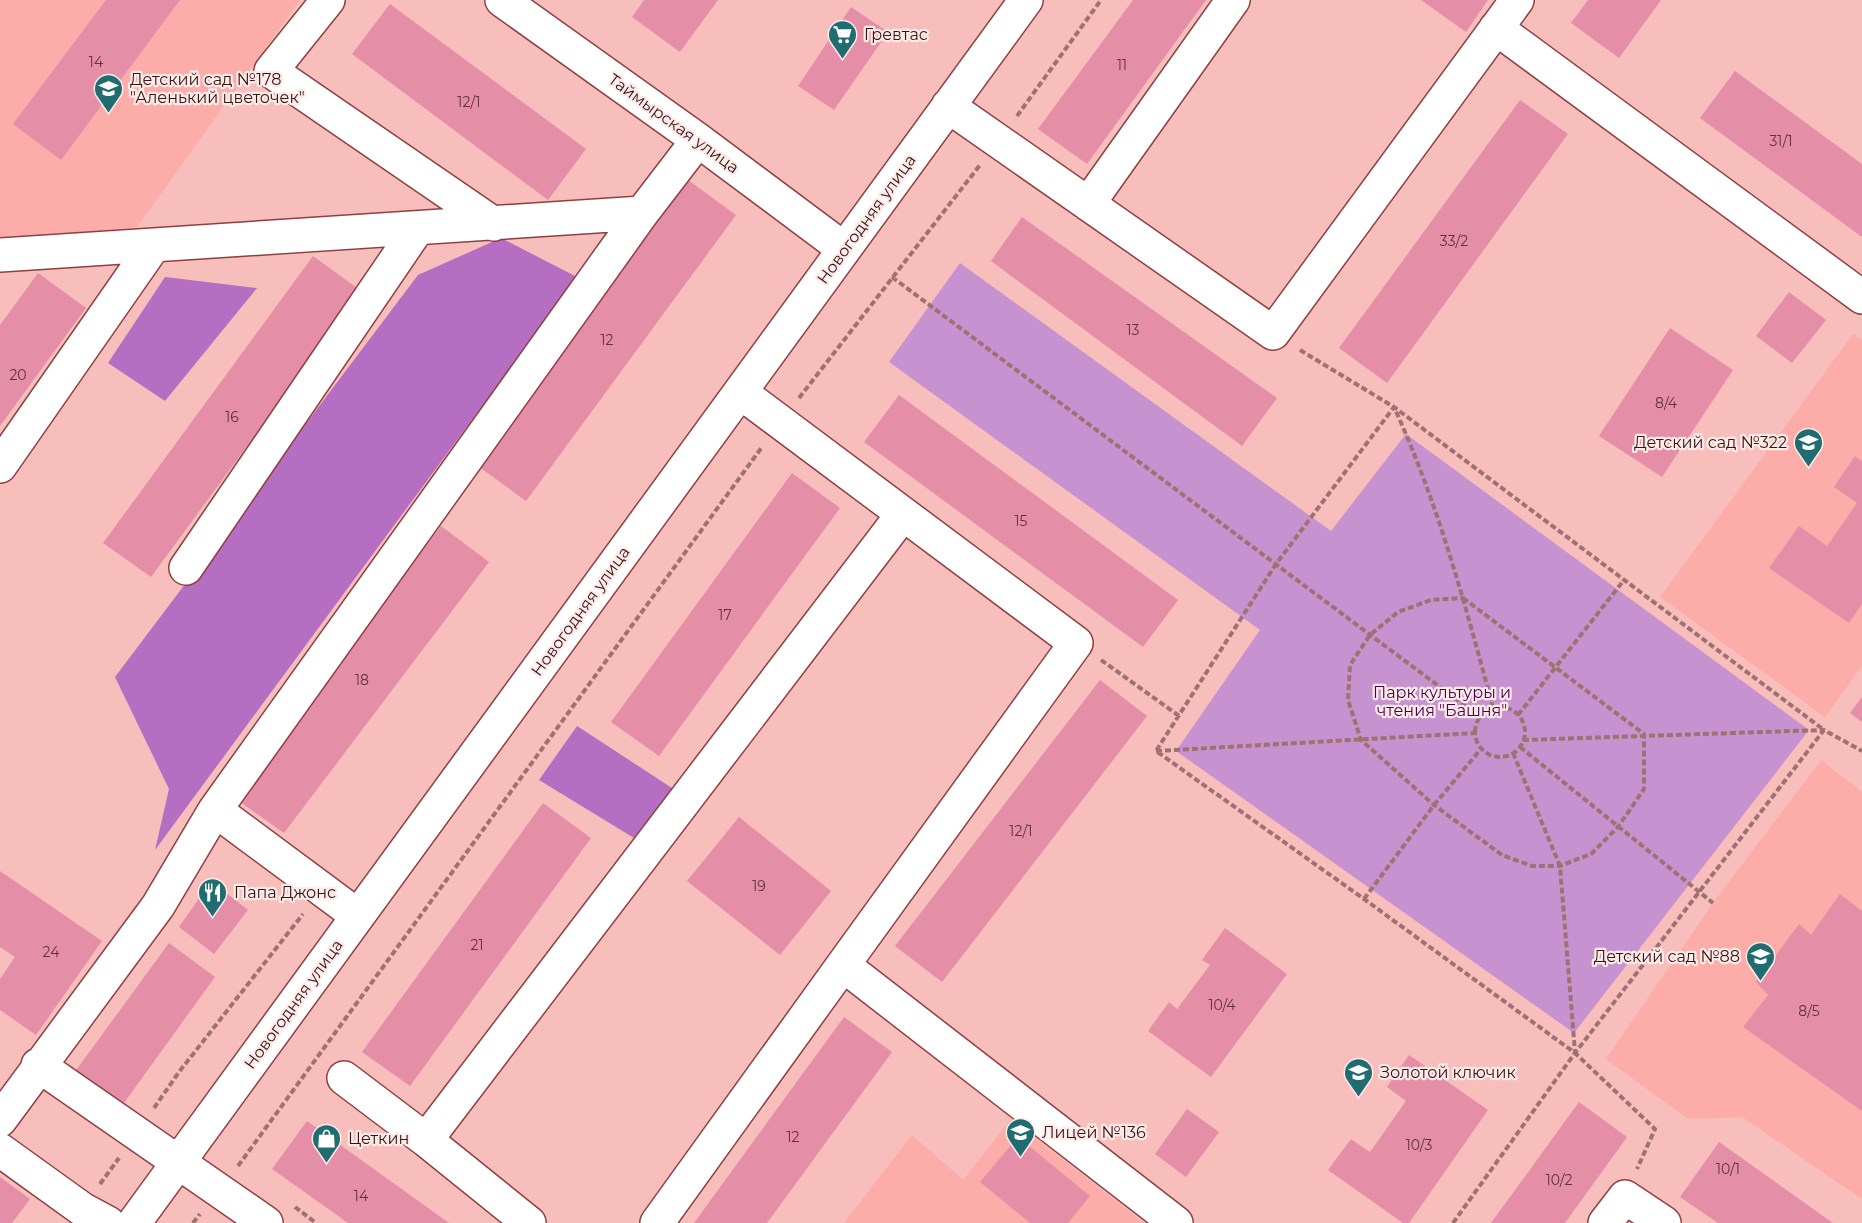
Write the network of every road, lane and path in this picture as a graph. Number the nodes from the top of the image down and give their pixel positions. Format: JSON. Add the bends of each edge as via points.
{"nodes":[{"id":1,"x":328,"y":0,"type":"edge"},
{"id":2,"x":502,"y":0,"type":"edge"},
{"id":3,"x":1026,"y":0,"type":"edge"},
{"id":4,"x":1101,"y":0,"type":"edge"},
{"id":5,"x":1233,"y":0,"type":"edge"},
{"id":6,"x":1516,"y":0,"type":"edge"},
{"id":7,"x":1496,"y":28,"type":"junction"},
{"id":8,"x":948,"y":106,"type":"junction"},
{"id":9,"x":698,"y":140,"type":"junction"},
{"id":10,"x":999,"y":141,"type":"junction"},
{"id":11,"x":1088,"y":204,"type":"junction"},
{"id":12,"x":642,"y":213,"type":"junction"},
{"id":13,"x":494,"y":224,"type":"junction"},
{"id":14,"x":417,"y":229,"type":"junction"},
{"id":15,"x":154,"y":245,"type":"junction"},
{"id":16,"x":844,"y":249,"type":"junction"},
{"id":17,"x":0,"y":255,"type":"edge"},
{"id":18,"x":892,"y":277,"type":"junction"},
{"id":19,"x":1862,"y":297,"type":"edge"},
{"id":20,"x":1273,"y":333,"type":"junction"},
{"id":21,"x":740,"y":392,"type":"junction"},
{"id":22,"x":1394,"y":407,"type":"junction"},
{"id":23,"x":780,"y":422,"type":"junction"},
{"id":24,"x":0,"y":466,"type":"edge"},
{"id":25,"x":903,"y":514,"type":"junction"},
{"id":26,"x":1276,"y":564,"type":"junction"},
{"id":27,"x":186,"y":568,"type":"dead end"},
{"id":28,"x":1624,"y":580,"type":"junction"},
{"id":29,"x":1463,"y":598,"type":"junction"},
{"id":30,"x":1370,"y":635,"type":"junction"},
{"id":31,"x":1076,"y":643,"type":"junction"},
{"id":32,"x":1556,"y":668,"type":"junction"},
{"id":33,"x":1493,"y":708,"type":"junction"},
{"id":34,"x":1518,"y":715,"type":"junction"},
{"id":35,"x":1179,"y":716,"type":"junction"},
{"id":36,"x":1480,"y":717,"type":"junction"},
{"id":37,"x":1824,"y":730,"type":"junction"},
{"id":38,"x":1475,"y":733,"type":"junction"},
{"id":39,"x":1644,"y":734,"type":"junction"},
{"id":40,"x":1361,"y":740,"type":"junction"},
{"id":41,"x":1523,"y":740,"type":"junction"},
{"id":42,"x":1520,"y":747,"type":"junction"},
{"id":43,"x":1481,"y":749,"type":"junction"},
{"id":44,"x":1862,"y":750,"type":"edge"},
{"id":45,"x":1156,"y":751,"type":"junction"},
{"id":46,"x":1513,"y":753,"type":"junction"},
{"id":47,"x":1434,"y":805,"type":"junction"},
{"id":48,"x":215,"y":810,"type":"junction"},
{"id":49,"x":1618,"y":827,"type":"junction"},
{"id":50,"x":1560,"y":867,"type":"junction"},
{"id":51,"x":322,"y":890,"type":"junction"},
{"id":52,"x":1699,"y":891,"type":"junction"},
{"id":53,"x":1364,"y":899,"type":"junction"},
{"id":54,"x":1713,"y":903,"type":"dead end"},
{"id":55,"x":358,"y":916,"type":"junction"},
{"id":56,"x":843,"y":964,"type":"junction"},
{"id":57,"x":1575,"y":1053,"type":"junction"},
{"id":58,"x":38,"y":1065,"type":"junction"},
{"id":59,"x":344,"y":1078,"type":"dead end"},
{"id":60,"x":0,"y":1120,"type":"edge"},
{"id":61,"x":135,"y":1135,"type":"junction"},
{"id":62,"x":426,"y":1140,"type":"junction"},
{"id":63,"x":0,"y":1150,"type":"edge"},
{"id":64,"x":177,"y":1164,"type":"junction"},
{"id":65,"x":219,"y":1190,"type":"junction"},
{"id":66,"x":1625,"y":1197,"type":"junction"},
{"id":67,"x":95,"y":1216,"type":"edge"},
{"id":68,"x":134,"y":1223,"type":"edge"},
{"id":69,"x":193,"y":1223,"type":"edge"},
{"id":70,"x":266,"y":1223,"type":"edge"},
{"id":71,"x":529,"y":1223,"type":"edge"},
{"id":72,"x":657,"y":1223,"type":"edge"},
{"id":73,"x":1176,"y":1223,"type":"edge"},
{"id":74,"x":1453,"y":1223,"type":"edge"},
{"id":75,"x":1605,"y":1223,"type":"edge"},
{"id":76,"x":1664,"y":1223,"type":"edge"}],
"edges":[{"from":1,"to":13,"type":"street","via":[[271,71]]},
{"from":2,"to":9,"type":"street","name":"Таймырская улица"},
{"from":3,"to":8,"type":"street","name":"Новогодняя улица"},
{"from":4,"to":10,"type":"path"},
{"from":5,"to":11,"type":"street"},
{"from":6,"to":7,"type":"street"},
{"from":7,"to":19,"type":"street"},
{"from":7,"to":20,"type":"street"},
{"from":8,"to":10,"type":"street"},
{"from":8,"to":16,"type":"street","name":"Новогодняя улица"},
{"from":9,"to":12,"type":"street"},
{"from":9,"to":16,"type":"street","name":"Таймырская улица"},
{"from":10,"to":11,"type":"street"},
{"from":10,"to":18,"type":"path"},
{"from":11,"to":20,"type":"street"},
{"from":12,"to":13,"type":"street"},
{"from":12,"to":48,"type":"street"},
{"from":13,"to":14,"type":"street"},
{"from":14,"to":15,"type":"street"},
{"from":14,"to":27,"type":"street"},
{"from":15,"to":17,"type":"street"},
{"from":15,"to":24,"type":"street"},
{"from":16,"to":21,"type":"street","name":"Новогодняя улица"},
{"from":18,"to":23,"type":"path"},
{"from":18,"to":26,"type":"path"},
{"from":20,"to":22,"type":"path"},
{"from":21,"to":23,"type":"street"},
{"from":21,"to":55,"type":"street","name":"Новогодняя улица"},
{"from":22,"to":26,"type":"path"},
{"from":22,"to":28,"type":"path"},
{"from":22,"to":29,"type":"path"},
{"from":23,"to":25,"type":"street"},
{"from":23,"to":65,"type":"path"},
{"from":25,"to":31,"type":"street"},
{"from":25,"to":62,"type":"street"},
{"from":26,"to":30,"type":"path"},
{"from":26,"to":35,"type":"path"},
{"from":28,"to":32,"type":"path"},
{"from":28,"to":37,"type":"path"},
{"from":29,"to":30,"type":"path","via":[[1431,600],[1398,612]]},
{"from":29,"to":32,"type":"path"},
{"from":29,"to":33,"type":"path"},
{"from":30,"to":36,"type":"path"},
{"from":30,"to":40,"type":"path","via":[[1350,665],[1348,700]]},
{"from":31,"to":35,"type":"path"},
{"from":31,"to":56,"type":"street"},
{"from":32,"to":34,"type":"path"},
{"from":32,"to":39,"type":"path"},
{"from":33,"to":34,"type":"path","via":[[1510,709]]},
{"from":33,"to":36,"type":"path"},
{"from":34,"to":41,"type":"path","via":[[1525,731]]},
{"from":35,"to":45,"type":"path"},
{"from":36,"to":38,"type":"path"},
{"from":37,"to":39,"type":"path"},
{"from":37,"to":44,"type":"path"},
{"from":37,"to":52,"type":"path"},
{"from":38,"to":40,"type":"path"},
{"from":38,"to":43,"type":"path"},
{"from":39,"to":41,"type":"path"},
{"from":39,"to":49,"type":"path","via":[[1644,789]]},
{"from":40,"to":45,"type":"path"},
{"from":40,"to":47,"type":"path"},
{"from":41,"to":42,"type":"path"},
{"from":42,"to":46,"type":"path"},
{"from":42,"to":49,"type":"path"},
{"from":43,"to":46,"type":"path","via":[[1496,757]]},
{"from":43,"to":47,"type":"path"},
{"from":45,"to":53,"type":"path"},
{"from":46,"to":50,"type":"path"},
{"from":47,"to":50,"type":"path","via":[[1502,855],[1532,866]]},
{"from":47,"to":53,"type":"path"},
{"from":48,"to":51,"type":"street"},
{"from":48,"to":58,"type":"street","via":[[158,906]]},
{"from":49,"to":50,"type":"path","via":[[1591,854]]},
{"from":49,"to":52,"type":"path"},
{"from":50,"to":57,"type":"path"},
{"from":51,"to":55,"type":"street"},
{"from":51,"to":61,"type":"path","via":[[179,1072]]},
{"from":52,"to":54,"type":"path"},
{"from":52,"to":57,"type":"path"},
{"from":53,"to":57,"type":"path"},
{"from":55,"to":64,"type":"street","name":"Новогодняя улица"},
{"from":56,"to":72,"type":"street"},
{"from":56,"to":73,"type":"street"},
{"from":57,"to":66,"type":"path","via":[[1654,1129]]},
{"from":57,"to":74,"type":"path"},
{"from":58,"to":60,"type":"street"},
{"from":58,"to":61,"type":"street"},
{"from":59,"to":62,"type":"street"},
{"from":61,"to":64,"type":"street"},
{"from":61,"to":67,"type":"path"},
{"from":62,"to":71,"type":"street"},
{"from":63,"to":67,"type":"street"},
{"from":64,"to":65,"type":"street"},
{"from":64,"to":68,"type":"street","name":"Новогодняя улица"},
{"from":65,"to":69,"type":"path"},
{"from":65,"to":70,"type":"street"},
{"from":66,"to":75,"type":"street"},
{"from":66,"to":76,"type":"street"}]}
